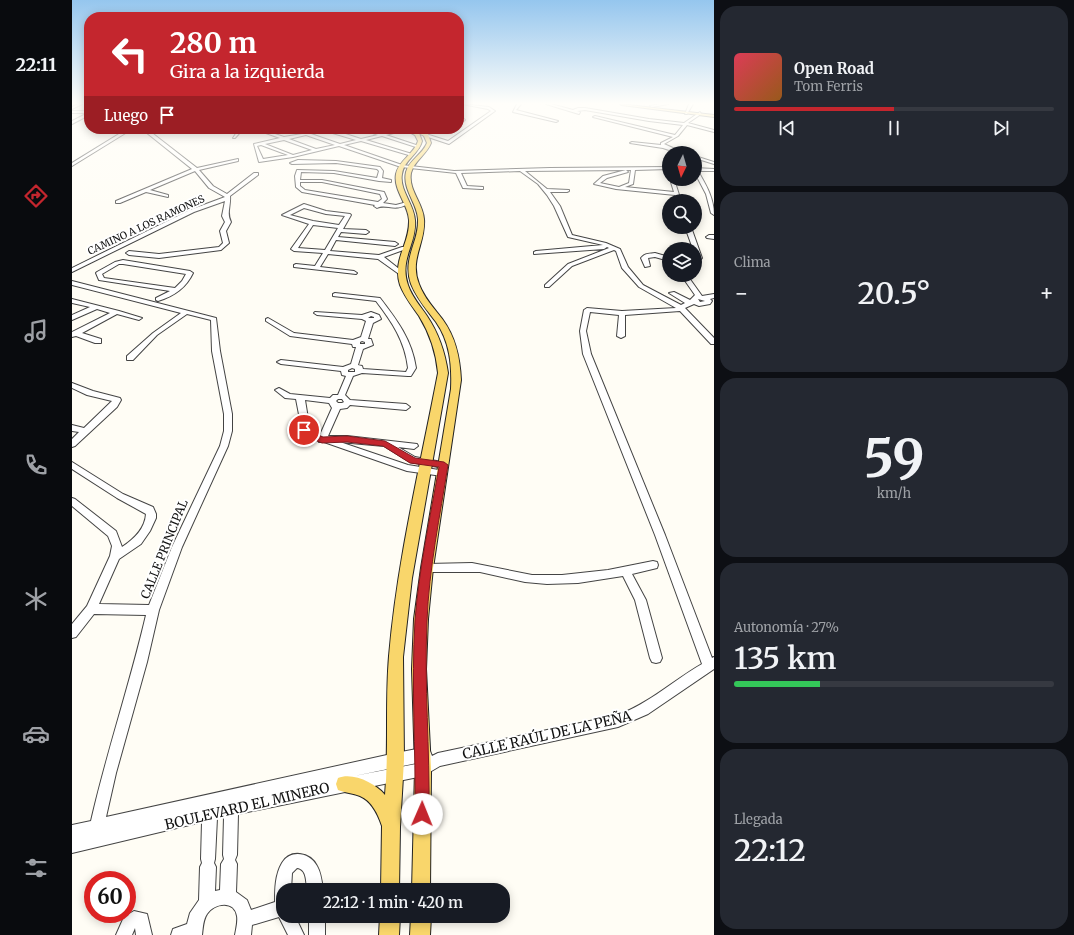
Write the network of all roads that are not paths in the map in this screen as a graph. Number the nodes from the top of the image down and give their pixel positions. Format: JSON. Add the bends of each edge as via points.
{"nodes":[{"id":1,"x":100,"y":148,"type":"edge"},
{"id":2,"x":168,"y":148,"type":"edge"},
{"id":3,"x":256,"y":148,"type":"edge"},
{"id":4,"x":272,"y":148,"type":"edge"},
{"id":5,"x":307,"y":148,"type":"edge"},
{"id":6,"x":329,"y":148,"type":"edge"},
{"id":7,"x":348,"y":148,"type":"edge"},
{"id":8,"x":386,"y":148,"type":"edge"},
{"id":9,"x":417,"y":148,"type":"edge"},
{"id":10,"x":426,"y":148,"type":"edge"},
{"id":11,"x":316,"y":151,"type":"junction"},
{"id":12,"x":410,"y":155,"type":"junction"},
{"id":13,"x":294,"y":156,"type":"junction"},
{"id":14,"x":234,"y":159,"type":"dead end"},
{"id":15,"x":702,"y":159,"type":"edge"},
{"id":16,"x":714,"y":162,"type":"edge"},
{"id":17,"x":72,"y":165,"type":"edge"},
{"id":18,"x":406,"y":167,"type":"junction"},
{"id":19,"x":639,"y":168,"type":"junction"},
{"id":20,"x":662,"y":169,"type":"edge"},
{"id":21,"x":702,"y":169,"type":"edge"},
{"id":22,"x":196,"y":170,"type":"junction"},
{"id":23,"x":633,"y":170,"type":"junction"},
{"id":24,"x":714,"y":170,"type":"edge"},
{"id":25,"x":299,"y":171,"type":"junction"},
{"id":26,"x":522,"y":171,"type":"junction"},
{"id":27,"x":458,"y":172,"type":"junction"},
{"id":28,"x":256,"y":174,"type":"dead end"},
{"id":29,"x":379,"y":180,"type":"junction"},
{"id":30,"x":297,"y":181,"type":"junction"},
{"id":31,"x":388,"y":182,"type":"dead end"},
{"id":32,"x":702,"y":185,"type":"edge"},
{"id":33,"x":674,"y":186,"type":"edge"},
{"id":34,"x":481,"y":188,"type":"dead end"},
{"id":35,"x":616,"y":188,"type":"junction"},
{"id":36,"x":300,"y":189,"type":"junction"},
{"id":37,"x":146,"y":190,"type":"junction"},
{"id":38,"x":546,"y":190,"type":"junction"},
{"id":39,"x":293,"y":191,"type":"dead end"},
{"id":40,"x":567,"y":191,"type":"dead end"},
{"id":41,"x":677,"y":194,"type":"joint"},
{"id":42,"x":166,"y":196,"type":"dead end"},
{"id":43,"x":228,"y":197,"type":"junction"},
{"id":44,"x":118,"y":202,"type":"dead end"},
{"id":45,"x":378,"y":206,"type":"junction"},
{"id":46,"x":402,"y":210,"type":"junction"},
{"id":47,"x":714,"y":213,"type":"edge"},
{"id":48,"x":312,"y":223,"type":"junction"},
{"id":49,"x":340,"y":228,"type":"junction"},
{"id":50,"x":366,"y":232,"type":"dead end"},
{"id":51,"x":334,"y":238,"type":"junction"},
{"id":52,"x":400,"y":246,"type":"junction"},
{"id":53,"x":613,"y":247,"type":"junction"},
{"id":54,"x":129,"y":253,"type":"dead end"},
{"id":55,"x":326,"y":253,"type":"junction"},
{"id":56,"x":536,"y":253,"type":"dead end"},
{"id":57,"x":380,"y":257,"type":"junction"},
{"id":58,"x":662,"y":257,"type":"edge"},
{"id":59,"x":296,"y":266,"type":"dead end"},
{"id":60,"x":647,"y":266,"type":"dead end"},
{"id":61,"x":317,"y":268,"type":"junction"},
{"id":62,"x":72,"y":270,"type":"edge"},
{"id":63,"x":354,"y":273,"type":"dead end"},
{"id":64,"x":401,"y":273,"type":"junction"},
{"id":65,"x":688,"y":282,"type":"edge"},
{"id":66,"x":72,"y":283,"type":"edge"},
{"id":67,"x":137,"y":284,"type":"junction"},
{"id":68,"x":547,"y":286,"type":"dead end"},
{"id":69,"x":177,"y":290,"type":"junction"},
{"id":70,"x":672,"y":293,"type":"dead end"},
{"id":71,"x":335,"y":294,"type":"dead end"},
{"id":72,"x":120,"y":295,"type":"junction"},
{"id":73,"x":714,"y":296,"type":"edge"},
{"id":74,"x":158,"y":299,"type":"dead end"},
{"id":75,"x":378,"y":299,"type":"junction"},
{"id":76,"x":697,"y":300,"type":"junction"},
{"id":77,"x":72,"y":301,"type":"edge"},
{"id":78,"x":96,"y":307,"type":"junction"},
{"id":79,"x":681,"y":308,"type":"junction"},
{"id":80,"x":117,"y":312,"type":"junction"},
{"id":81,"x":186,"y":312,"type":"junction"},
{"id":82,"x":317,"y":313,"type":"dead end"},
{"id":83,"x":622,"y":313,"type":"junction"},
{"id":84,"x":72,"y":318,"type":"edge"},
{"id":85,"x":139,"y":318,"type":"dead end"},
{"id":86,"x":369,"y":318,"type":"junction"},
{"id":87,"x":268,"y":320,"type":"dead end"},
{"id":88,"x":74,"y":334,"type":"edge"},
{"id":89,"x":621,"y":336,"type":"dead end"},
{"id":90,"x":98,"y":341,"type":"dead end"},
{"id":91,"x":714,"y":342,"type":"edge"},
{"id":92,"x":358,"y":345,"type":"junction"},
{"id":93,"x":130,"y":358,"type":"dead end"},
{"id":94,"x":281,"y":362,"type":"dead end"},
{"id":95,"x":357,"y":368,"type":"junction"},
{"id":96,"x":347,"y":372,"type":"junction"},
{"id":97,"x":72,"y":385,"type":"edge"},
{"id":98,"x":279,"y":390,"type":"dead end"},
{"id":99,"x":341,"y":396,"type":"junction"},
{"id":100,"x":300,"y":398,"type":"junction"},
{"id":101,"x":348,"y":402,"type":"junction"},
{"id":102,"x":335,"y":403,"type":"junction"},
{"id":103,"x":406,"y":407,"type":"dead end"},
{"id":104,"x":72,"y":428,"type":"edge"},
{"id":105,"x":85,"y":431,"type":"junction"},
{"id":106,"x":322,"y":440,"type":"junction"},
{"id":107,"x":72,"y":444,"type":"edge"},
{"id":108,"x":385,"y":444,"type":"junction"},
{"id":109,"x":414,"y":446,"type":"dead end"},
{"id":110,"x":72,"y":464,"type":"edge"},
{"id":111,"x":426,"y":467,"type":"junction"},
{"id":112,"x":443,"y":469,"type":"junction"},
{"id":113,"x":72,"y":501,"type":"edge"},
{"id":114,"x":115,"y":556,"type":"junction"},
{"id":115,"x":653,"y":564,"type":"dead end"},
{"id":116,"x":427,"y":568,"type":"junction"},
{"id":117,"x":626,"y":572,"type":"junction"},
{"id":118,"x":91,"y":609,"type":"junction"},
{"id":119,"x":153,"y":610,"type":"junction"},
{"id":120,"x":72,"y":633,"type":"edge"},
{"id":121,"x":656,"y":658,"type":"dead end"},
{"id":122,"x":712,"y":665,"type":"edge"},
{"id":123,"x":423,"y":762,"type":"junction"},
{"id":124,"x":396,"y":767,"type":"junction"},
{"id":125,"x":344,"y":784,"type":"junction"},
{"id":126,"x":231,"y":808,"type":"junction"},
{"id":127,"x":210,"y":814,"type":"junction"},
{"id":128,"x":97,"y":825,"type":"junction"},
{"id":129,"x":391,"y":827,"type":"junction"},
{"id":130,"x":72,"y":832,"type":"edge"},
{"id":131,"x":96,"y":840,"type":"junction"},
{"id":132,"x":72,"y":846,"type":"edge"},
{"id":133,"x":284,"y":883,"type":"edge"},
{"id":134,"x":314,"y":883,"type":"edge"},
{"id":135,"x":390,"y":883,"type":"edge"},
{"id":136,"x":421,"y":883,"type":"edge"},
{"id":137,"x":228,"y":895,"type":"junction"},
{"id":138,"x":207,"y":902,"type":"junction"},
{"id":139,"x":276,"y":910,"type":"edge"},
{"id":140,"x":246,"y":919,"type":"junction"},
{"id":141,"x":291,"y":923,"type":"edge"},
{"id":142,"x":317,"y":923,"type":"edge"},
{"id":143,"x":390,"y":923,"type":"edge"},
{"id":144,"x":420,"y":923,"type":"edge"},
{"id":145,"x":188,"y":933,"type":"edge"},
{"id":146,"x":124,"y":935,"type":"edge"},
{"id":147,"x":144,"y":935,"type":"edge"},
{"id":148,"x":243,"y":935,"type":"edge"},
{"id":149,"x":296,"y":935,"type":"edge"},
{"id":150,"x":317,"y":935,"type":"edge"},
{"id":151,"x":389,"y":935,"type":"edge"},
{"id":152,"x":420,"y":935,"type":"edge"}],
"edges":[{"from":1,"to":17,"type":"street"},
{"from":2,"to":22,"type":"street"},
{"from":3,"to":13,"type":"street","via":[[261,161]]},
{"from":4,"to":13,"type":"street"},
{"from":5,"to":11,"type":"street"},
{"from":6,"to":11,"type":"street"},
{"from":7,"to":18,"type":"street"},
{"from":8,"to":12,"type":"street"},
{"from":9,"to":12,"type":"main road"},
{"from":10,"to":18,"type":"main road"},
{"from":11,"to":13,"type":"street"},
{"from":12,"to":18,"type":"main road"},
{"from":14,"to":22,"type":"street"},
{"from":15,"to":16,"type":"street"},
{"from":18,"to":27,"type":"street"},
{"from":18,"to":46,"type":"main road","via":[[399,182]]},
{"from":18,"to":112,"type":"main road","via":[[421,218],[420,233],[412,260],[412,277],[422,300],[449,337],[457,362],[456,389]]},
{"from":19,"to":20,"type":"street"},
{"from":19,"to":23,"type":"street"},
{"from":19,"to":26,"type":"street"},
{"from":21,"to":24,"type":"street"},
{"from":22,"to":37,"type":"street"},
{"from":22,"to":43,"type":"street","via":[[210,187]]},
{"from":23,"to":35,"type":"street","via":[[630,185]]},
{"from":23,"to":35,"type":"street","via":[[608,176],[596,184]]},
{"from":25,"to":29,"type":"street","via":[[334,172]]},
{"from":25,"to":29,"type":"street","via":[[299,163],[336,162],[378,168],[381,171]]},
{"from":25,"to":30,"type":"street"},
{"from":26,"to":27,"type":"street"},
{"from":26,"to":38,"type":"street"},
{"from":27,"to":34,"type":"street","via":[[465,187]]},
{"from":28,"to":43,"type":"street","name":"CAMINO A LOS RAMONES"},
{"from":29,"to":31,"type":"street"},
{"from":30,"to":36,"type":"street"},
{"from":30,"to":45,"type":"street","via":[[322,181],[382,193],[385,198]]},
{"from":32,"to":47,"type":"street"},
{"from":33,"to":41,"type":"street"},
{"from":35,"to":41,"type":"street"},
{"from":36,"to":39,"type":"street"},
{"from":36,"to":45,"type":"street"},
{"from":37,"to":42,"type":"street"},
{"from":37,"to":44,"type":"street"},
{"from":38,"to":40,"type":"street"},
{"from":38,"to":53,"type":"street","via":[[558,208],[570,236]]},
{"from":43,"to":54,"type":"street","via":[[225,216],[228,222],[223,231],[226,243],[222,248],[159,256]]},
{"from":43,"to":62,"type":"street","name":"CAMINO A LOS RAMONES"},
{"from":45,"to":46,"type":"street"},
{"from":46,"to":52,"type":"main road","via":[[411,230]]},
{"from":48,"to":49,"type":"street"},
{"from":48,"to":49,"type":"street","via":[[285,215],[304,206],[348,215]]},
{"from":48,"to":55,"type":"street","via":[[294,249]]},
{"from":49,"to":50,"type":"street"},
{"from":49,"to":51,"type":"street"},
{"from":51,"to":52,"type":"street"},
{"from":51,"to":55,"type":"street"},
{"from":52,"to":57,"type":"street"},
{"from":52,"to":64,"type":"main road"},
{"from":53,"to":56,"type":"street"},
{"from":53,"to":68,"type":"street","via":[[570,266]]},
{"from":53,"to":79,"type":"street","via":[[620,252],[625,268],[641,286]]},
{"from":55,"to":57,"type":"street"},
{"from":55,"to":61,"type":"street"},
{"from":57,"to":64,"type":"street"},
{"from":58,"to":60,"type":"street","via":[[646,256],[644,258]]},
{"from":59,"to":61,"type":"street"},
{"from":61,"to":63,"type":"street"},
{"from":64,"to":111,"type":"main road","via":[[404,286],[434,333],[442,359],[442,386]]},
{"from":65,"to":76,"type":"street"},
{"from":66,"to":72,"type":"street","name":"CALLE PRINCIPAL"},
{"from":67,"to":69,"type":"street"},
{"from":67,"to":69,"type":"street","via":[[101,279],[100,273],[123,262],[190,273]]},
{"from":67,"to":72,"type":"street"},
{"from":69,"to":74,"type":"street"},
{"from":70,"to":76,"type":"street"},
{"from":71,"to":75,"type":"street"},
{"from":72,"to":81,"type":"street","name":"CALLE PRINCIPAL"},
{"from":73,"to":76,"type":"street"},
{"from":75,"to":86,"type":"street"},
{"from":75,"to":95,"type":"street","via":[[404,335],[412,359],[412,371],[404,375]]},
{"from":76,"to":79,"type":"street"},
{"from":77,"to":78,"type":"street"},
{"from":78,"to":80,"type":"street"},
{"from":78,"to":84,"type":"street"},
{"from":79,"to":83,"type":"street"},
{"from":79,"to":91,"type":"street"},
{"from":80,"to":85,"type":"street"},
{"from":80,"to":88,"type":"street"},
{"from":81,"to":93,"type":"street","via":[[155,334]]},
{"from":81,"to":119,"type":"street","name":"CALLE PRINCIPAL","via":[[209,317],[214,321],[216,351],[228,414],[228,431],[224,446],[177,547]]},
{"from":82,"to":86,"type":"street"},
{"from":83,"to":89,"type":"street"},
{"from":83,"to":122,"type":"street","via":[[587,310],[583,331],[584,344]]},
{"from":86,"to":92,"type":"street","via":[[364,339],[370,343],[366,347]]},
{"from":87,"to":92,"type":"street","via":[[292,335]]},
{"from":88,"to":90,"type":"street"},
{"from":92,"to":95,"type":"street"},
{"from":94,"to":96,"type":"street"},
{"from":95,"to":96,"type":"street","via":[[348,366]]},
{"from":96,"to":99,"type":"street"},
{"from":97,"to":105,"type":"street","via":[[117,400]]},
{"from":98,"to":100,"type":"street","via":[[285,395]]},
{"from":99,"to":101,"type":"street","via":[[347,398]]},
{"from":99,"to":102,"type":"street","via":[[334,398]]},
{"from":100,"to":102,"type":"street"},
{"from":100,"to":106,"type":"street","via":[[305,431]]},
{"from":101,"to":102,"type":"street","via":[[344,406]]},
{"from":101,"to":103,"type":"street"},
{"from":102,"to":106,"type":"street"},
{"from":104,"to":105,"type":"street"},
{"from":105,"to":107,"type":"street"},
{"from":106,"to":108,"type":"street","via":[[347,439]]},
{"from":106,"to":111,"type":"street","via":[[407,468]]},
{"from":108,"to":109,"type":"street"},
{"from":108,"to":111,"type":"street"},
{"from":110,"to":114,"type":"street","via":[[120,496],[152,512],[152,518],[136,544]]},
{"from":111,"to":112,"type":"street"},
{"from":111,"to":124,"type":"main road","via":[[405,578],[396,657]]},
{"from":112,"to":116,"type":"main road"},
{"from":113,"to":114,"type":"street","via":[[112,534],[117,546]]},
{"from":114,"to":118,"type":"street"},
{"from":115,"to":117,"type":"street"},
{"from":116,"to":117,"type":"street","via":[[472,567],[534,579],[590,577]]},
{"from":116,"to":123,"type":"main road","via":[[421,619]]},
{"from":117,"to":121,"type":"street","via":[[640,600]]},
{"from":118,"to":119,"type":"street"},
{"from":118,"to":120,"type":"street"},
{"from":119,"to":128,"type":"street","name":"CALLE PRINCIPAL"},
{"from":122,"to":123,"type":"street","name":"CALLE RAÚL DE LA PEÑA","via":[[634,716]]},
{"from":123,"to":124,"type":"street","name":"BOULEVARD EL MINERO"},
{"from":123,"to":136,"type":"main road"},
{"from":124,"to":125,"type":"street","name":"BOULEVARD EL MINERO"},
{"from":124,"to":128,"type":"street","name":"BOULEVARD EL MINERO"},
{"from":124,"to":129,"type":"main road"},
{"from":125,"to":126,"type":"street","name":"BOULEVARD EL MINERO"},
{"from":125,"to":129,"type":"main road","via":[[360,787],[374,795],[384,808]]},
{"from":126,"to":127,"type":"street","name":"BOULEVARD EL MINERO"},
{"from":126,"to":137,"type":"street"},
{"from":127,"to":131,"type":"street","name":"BOULEVARD EL MINERO"},
{"from":127,"to":138,"type":"street"},
{"from":128,"to":130,"type":"street","name":"BOULEVARD EL MINERO"},
{"from":128,"to":131,"type":"street","name":"CALLE PRINCIPAL"},
{"from":129,"to":135,"type":"main road"},
{"from":131,"to":132,"type":"street","name":"BOULEVARD EL MINERO"},
{"from":133,"to":134,"type":"street","via":[[287,868],[297,860],[304,861],[309,866]]},
{"from":137,"to":138,"type":"street","via":[[221,895]]},
{"from":137,"to":140,"type":"street","via":[[240,903]]},
{"from":138,"to":145,"type":"street"},
{"from":139,"to":140,"type":"street"},
{"from":140,"to":148,"type":"street"},
{"from":141,"to":149,"type":"street"},
{"from":142,"to":150,"type":"street"},
{"from":143,"to":151,"type":"main road"},
{"from":144,"to":152,"type":"main road"},
{"from":146,"to":147,"type":"street","via":[[131,920],[137,918],[143,924]]}]}
